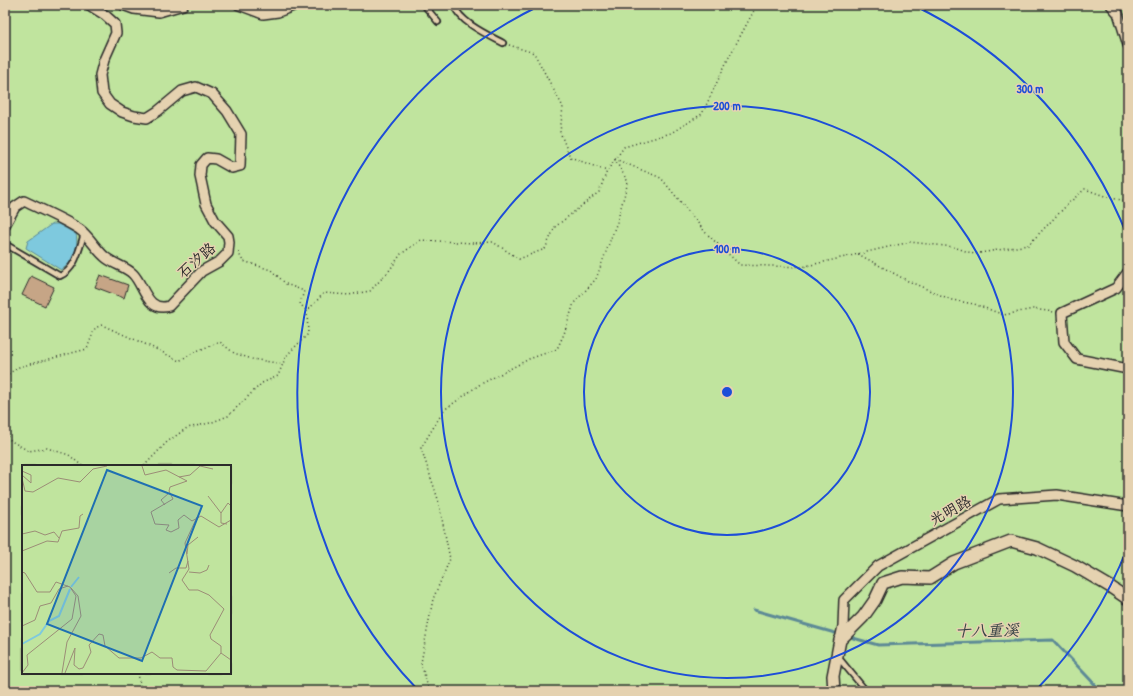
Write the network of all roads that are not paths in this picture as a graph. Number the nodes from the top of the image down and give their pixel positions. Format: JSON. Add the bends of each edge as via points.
{"nodes":[{"id":1,"x":90,"y":5,"type":"edge"},
{"id":2,"x":123,"y":5,"type":"edge"},
{"id":3,"x":183,"y":5,"type":"edge"},
{"id":4,"x":239,"y":5,"type":"edge"},
{"id":5,"x":296,"y":5,"type":"edge"},
{"id":6,"x":424,"y":5,"type":"edge"},
{"id":7,"x":454,"y":5,"type":"edge"},
{"id":8,"x":1111,"y":5,"type":"edge"},
{"id":9,"x":438,"y":22,"type":"dead end"},
{"id":10,"x":503,"y":43,"type":"road end"},
{"id":11,"x":1128,"y":45,"type":"edge"},
{"id":12,"x":5,"y":225,"type":"edge"},
{"id":13,"x":84,"y":234,"type":"junction"},
{"id":14,"x":5,"y":244,"type":"edge"},
{"id":15,"x":1128,"y":272,"type":"edge"},
{"id":16,"x":1128,"y":369,"type":"edge"},
{"id":17,"x":1128,"y":506,"type":"edge"},
{"id":18,"x":1128,"y":599,"type":"edge"},
{"id":19,"x":840,"y":640,"type":"junction"},
{"id":20,"x":836,"y":655,"type":"junction"},
{"id":21,"x":834,"y":691,"type":"edge"},
{"id":22,"x":866,"y":691,"type":"edge"}],
"edges":[{"from":1,"to":13,"type":"street","name":"石汐路","via":[[115,24],[116,33],[100,75],[102,93],[110,104],[122,112],[147,118],[182,91],[196,87],[212,94],[227,111],[241,134],[240,166],[232,168],[216,159],[207,158],[201,165],[200,176],[206,204],[215,221],[228,236],[228,253],[220,262],[202,272],[169,306],[156,306],[146,296],[133,274],[104,257]]},
{"from":2,"to":3,"type":"street","via":[[159,12]]},
{"from":4,"to":5,"type":"street","via":[[263,14],[278,12]]},
{"from":6,"to":9,"type":"lane"},
{"from":7,"to":10,"type":"lane","via":[[456,12],[468,22]]},
{"from":8,"to":11,"type":"street","via":[[1118,13]]},
{"from":12,"to":13,"type":"street","name":"石汐路","via":[[15,207],[24,201]]},
{"from":13,"to":14,"type":"lane","via":[[76,258],[67,272],[60,276]]},
{"from":15,"to":16,"type":"street","via":[[1116,288],[1062,313],[1064,342],[1077,359]]},
{"from":17,"to":19,"type":"street","name":"光明路","via":[[1057,495],[999,499],[878,566],[844,600]]},
{"from":18,"to":19,"type":"street","via":[[1075,566],[1037,548],[1011,541],[954,563],[930,578],[902,577],[883,583],[863,618]]},
{"from":19,"to":20,"type":"street"},
{"from":20,"to":21,"type":"street"},
{"from":20,"to":22,"type":"lane"}]}
